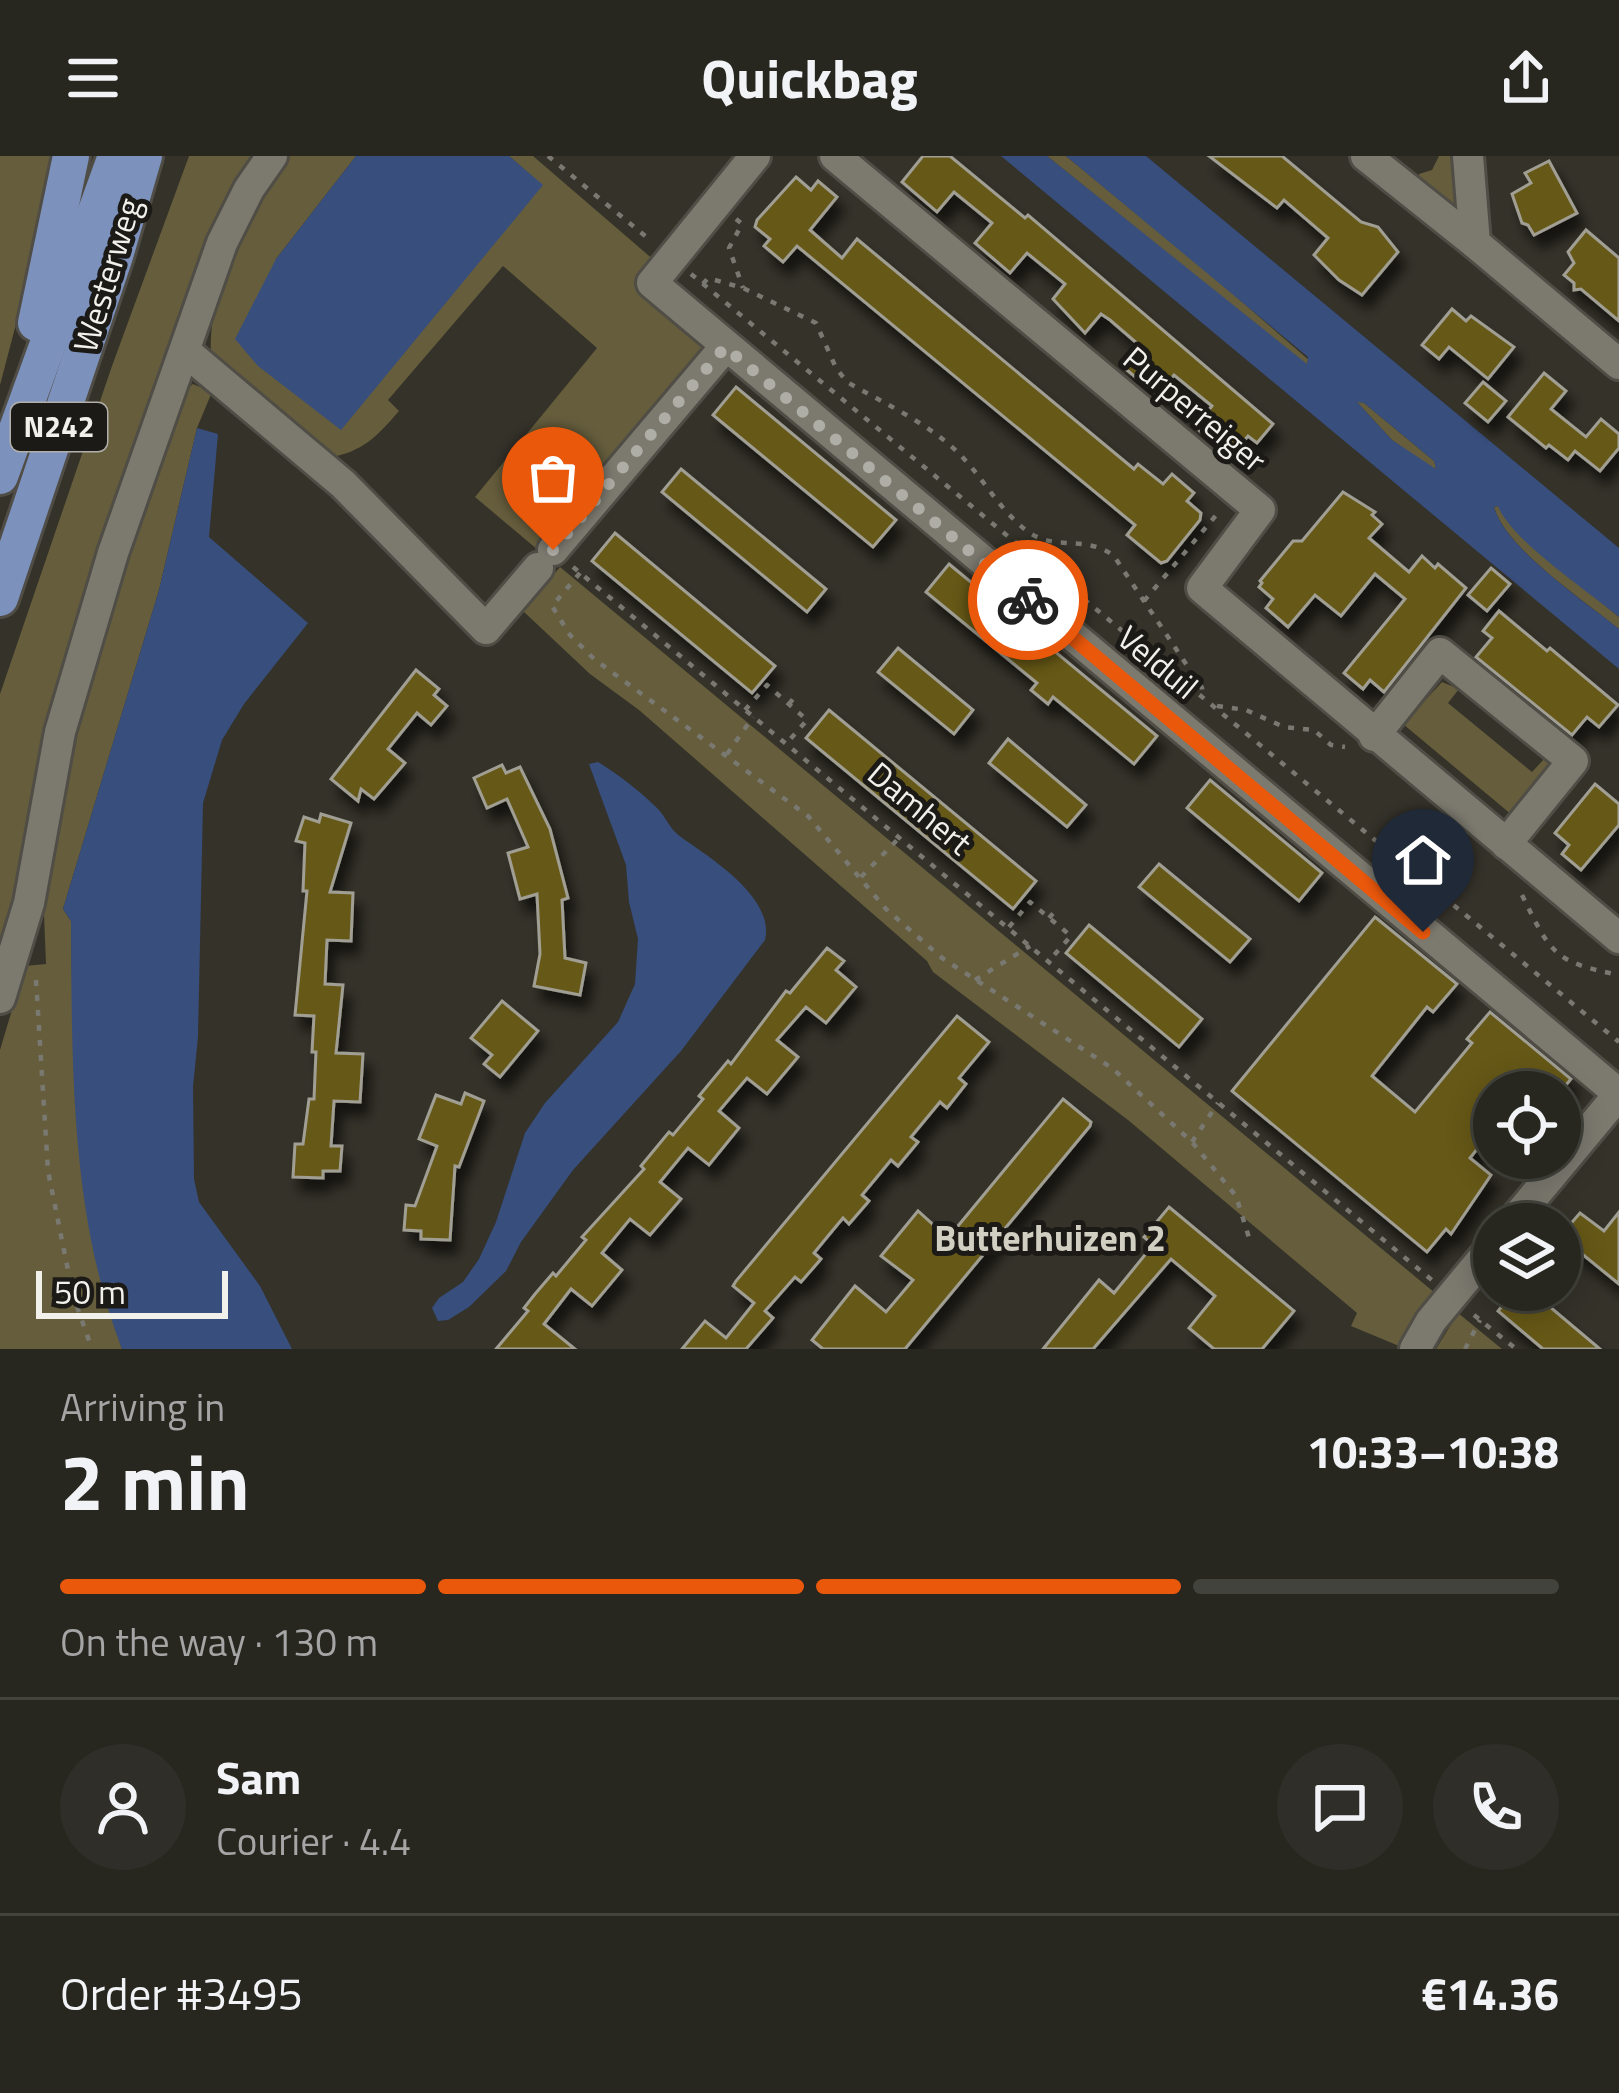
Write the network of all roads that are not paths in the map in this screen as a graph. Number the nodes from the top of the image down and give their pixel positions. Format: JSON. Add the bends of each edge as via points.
{"nodes":[{"id":1,"x":71,"y":156,"type":"edge"},
{"id":2,"x":116,"y":156,"type":"edge"},
{"id":3,"x":144,"y":156,"type":"edge"},
{"id":4,"x":162,"y":156,"type":"edge"},
{"id":5,"x":272,"y":156,"type":"edge"},
{"id":6,"x":755,"y":156,"type":"edge"},
{"id":7,"x":835,"y":156,"type":"edge"},
{"id":8,"x":1366,"y":156,"type":"edge"},
{"id":9,"x":1468,"y":156,"type":"edge"},
{"id":10,"x":1475,"y":243,"type":"junction"},
{"id":11,"x":115,"y":256,"type":"junction"},
{"id":12,"x":725,"y":347,"type":"junction"},
{"id":13,"x":185,"y":351,"type":"junction"},
{"id":14,"x":1619,"y":364,"type":"edge"},
{"id":15,"x":3,"y":467,"type":"edge"},
{"id":16,"x":0,"y":598,"type":"edge"},
{"id":17,"x":1365,"y":743,"type":"junction"},
{"id":18,"x":1506,"y":844,"type":"junction"},
{"id":19,"x":1619,"y":938,"type":"edge"},
{"id":20,"x":0,"y":998,"type":"edge"},
{"id":21,"x":1619,"y":1094,"type":"edge"},
{"id":22,"x":1528,"y":1203,"type":"edge"},
{"id":23,"x":1473,"y":1270,"type":"edge"},
{"id":24,"x":1415,"y":1349,"type":"edge"}],
"edges":[{"from":1,"to":15,"type":"main road","number":"N242"},
{"from":2,"to":15,"type":"main road","name":"Westerweg","number":"N242"},
{"from":3,"to":11,"type":"main road","name":"Westerweg","number":"N242"},
{"from":4,"to":11,"type":"main road"},
{"from":5,"to":13,"type":"street","via":[[222,243]]},
{"from":6,"to":12,"type":"street","name":"Velduil","via":[[652,283]]},
{"from":7,"to":17,"type":"street","name":"Purperreiger","via":[[1260,511],[1202,588]]},
{"from":8,"to":10,"type":"street"},
{"from":9,"to":10,"type":"street"},
{"from":10,"to":14,"type":"street"},
{"from":11,"to":16,"type":"main road","name":"Westerweg","number":"N242"},
{"from":12,"to":13,"type":"street","via":[[486,629],[344,484]]},
{"from":12,"to":21,"type":"street","name":"Velduil"},
{"from":13,"to":20,"type":"street","via":[[80,660],[29,903]]},
{"from":17,"to":18,"type":"street","name":"Purperreiger"},
{"from":17,"to":18,"type":"street","via":[[1440,653],[1573,760]]},
{"from":18,"to":19,"type":"street","name":"Purperreiger"},
{"from":21,"to":22,"type":"street"},
{"from":23,"to":24,"type":"street"}]}
